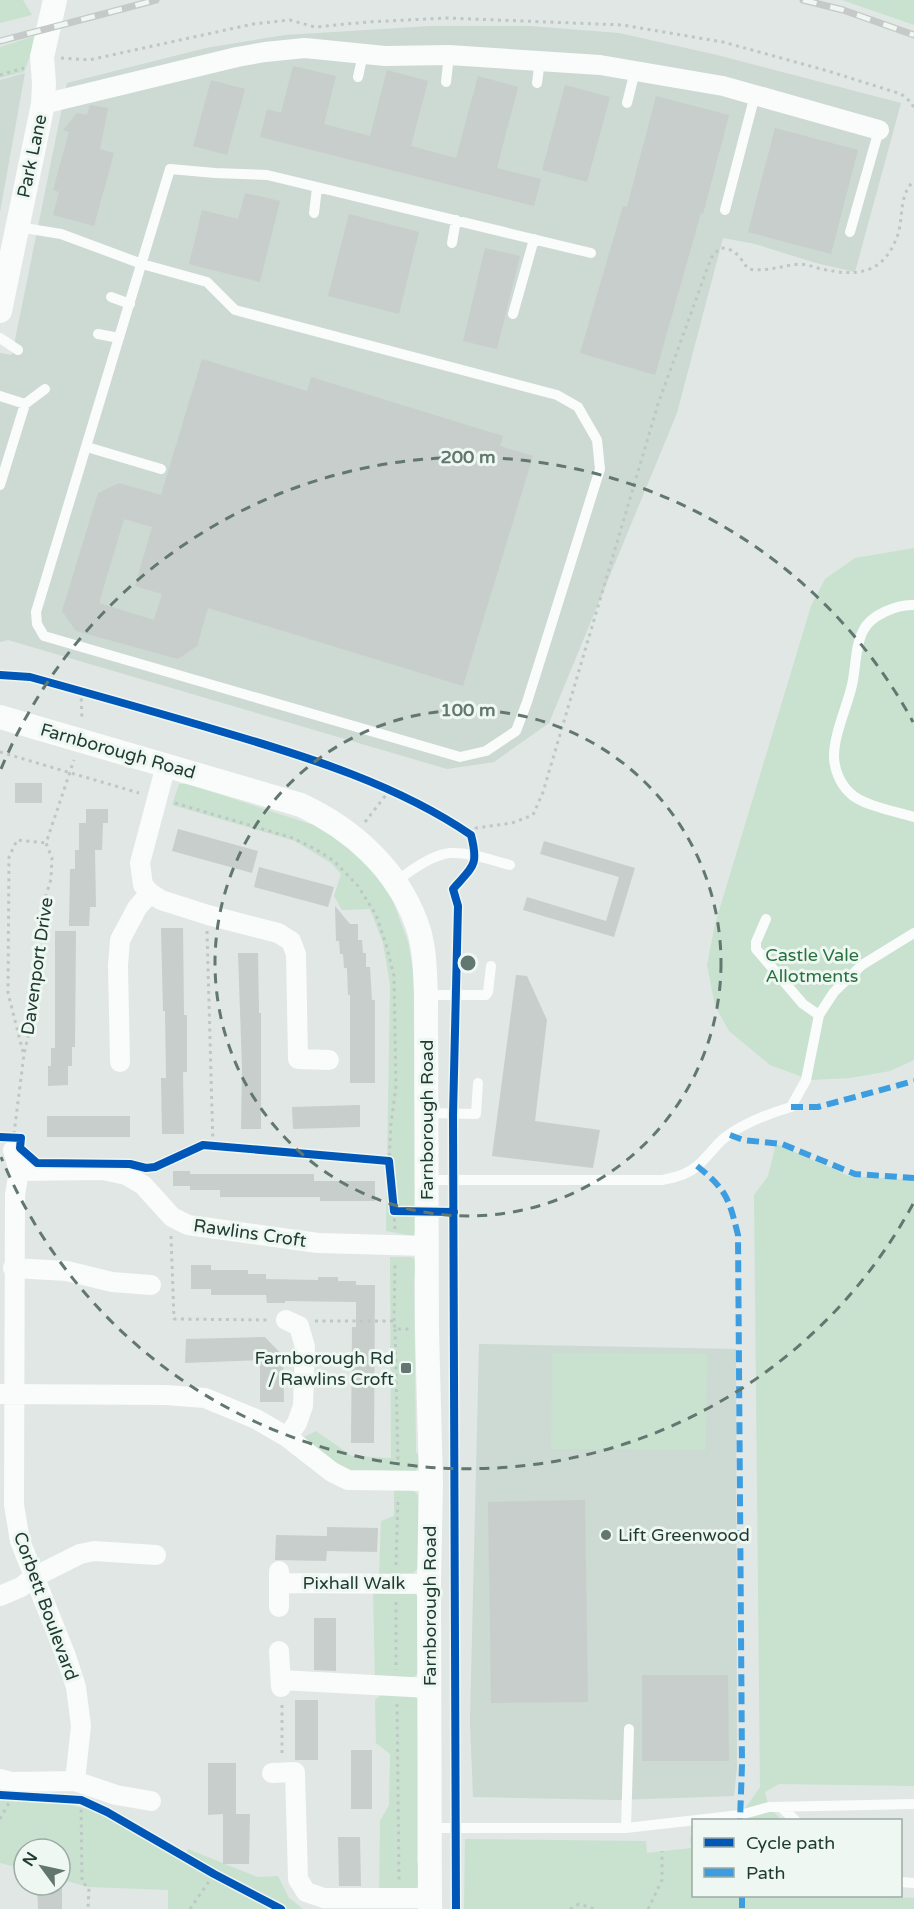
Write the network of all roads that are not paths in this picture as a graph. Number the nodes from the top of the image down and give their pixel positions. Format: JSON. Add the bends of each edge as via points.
{"nodes":[{"id":1,"x":55,"y":0,"type":"edge"},
{"id":2,"x":363,"y":54,"type":"junction"},
{"id":3,"x":449,"y":55,"type":"junction"},
{"id":4,"x":540,"y":60,"type":"junction"},
{"id":5,"x":635,"y":71,"type":"junction"},
{"id":6,"x":358,"y":77,"type":"dead end"},
{"id":7,"x":446,"y":82,"type":"dead end"},
{"id":8,"x":537,"y":83,"type":"dead end"},
{"id":9,"x":755,"y":95,"type":"junction"},
{"id":10,"x":627,"y":103,"type":"dead end"},
{"id":11,"x":43,"y":104,"type":"junction"},
{"id":12,"x":879,"y":130,"type":"joint"},
{"id":13,"x":317,"y":188,"type":"junction"},
{"id":14,"x":725,"y":210,"type":"dead end"},
{"id":15,"x":314,"y":213,"type":"dead end"},
{"id":16,"x":456,"y":220,"type":"junction"},
{"id":17,"x":18,"y":227,"type":"junction"},
{"id":18,"x":850,"y":232,"type":"dead end"},
{"id":19,"x":534,"y":239,"type":"junction"},
{"id":20,"x":452,"y":243,"type":"dead end"},
{"id":21,"x":591,"y":253,"type":"dead end"},
{"id":22,"x":142,"y":264,"type":"junction"},
{"id":23,"x":111,"y":297,"type":"dead end"},
{"id":24,"x":130,"y":304,"type":"junction"},
{"id":25,"x":0,"y":311,"type":"edge"},
{"id":26,"x":513,"y":315,"type":"dead end"},
{"id":27,"x":98,"y":334,"type":"dead end"},
{"id":28,"x":0,"y":338,"type":"edge"},
{"id":29,"x":119,"y":338,"type":"junction"},
{"id":30,"x":18,"y":350,"type":"dead end"},
{"id":31,"x":45,"y":389,"type":"dead end"},
{"id":32,"x":0,"y":396,"type":"edge"},
{"id":33,"x":25,"y":404,"type":"junction"},
{"id":34,"x":87,"y":447,"type":"junction"},
{"id":35,"x":161,"y":469,"type":"dead end"},
{"id":36,"x":0,"y":484,"type":"edge"},
{"id":37,"x":914,"y":605,"type":"edge"},
{"id":38,"x":0,"y":717,"type":"edge"},
{"id":39,"x":165,"y":765,"type":"junction"},
{"id":40,"x":914,"y":817,"type":"edge"},
{"id":41,"x":510,"y":865,"type":"dead end"},
{"id":42,"x":396,"y":881,"type":"junction"},
{"id":43,"x":150,"y":893,"type":"junction"},
{"id":44,"x":766,"y":919,"type":"dead end"},
{"id":45,"x":914,"y":933,"type":"edge"},
{"id":46,"x":491,"y":966,"type":"dead end"},
{"id":47,"x":426,"y":995,"type":"junction"},
{"id":48,"x":819,"y":1015,"type":"junction"},
{"id":49,"x":329,"y":1060,"type":"dead end"},
{"id":50,"x":120,"y":1062,"type":"dead end"},
{"id":51,"x":478,"y":1083,"type":"dead end"},
{"id":52,"x":427,"y":1113,"type":"junction"},
{"id":53,"x":14,"y":1141,"type":"road end"},
{"id":54,"x":19,"y":1171,"type":"junction"},
{"id":55,"x":427,"y":1180,"type":"junction"},
{"id":56,"x":427,"y":1246,"type":"junction"},
{"id":57,"x":13,"y":1268,"type":"junction"},
{"id":58,"x":151,"y":1284,"type":"dead end"},
{"id":59,"x":285,"y":1320,"type":"road end"},
{"id":60,"x":6,"y":1394,"type":"edge"},
{"id":61,"x":287,"y":1437,"type":"junction"},
{"id":62,"x":431,"y":1481,"type":"junction"},
{"id":63,"x":156,"y":1555,"type":"dead end"},
{"id":64,"x":34,"y":1578,"type":"junction"},
{"id":65,"x":429,"y":1584,"type":"junction"},
{"id":66,"x":0,"y":1596,"type":"edge"},
{"id":67,"x":279,"y":1607,"type":"dead end"},
{"id":68,"x":279,"y":1652,"type":"dead end"},
{"id":69,"x":429,"y":1688,"type":"junction"},
{"id":70,"x":629,"y":1729,"type":"dead end"},
{"id":71,"x":277,"y":1773,"type":"road end"},
{"id":72,"x":0,"y":1779,"type":"edge"},
{"id":73,"x":72,"y":1790,"type":"junction"},
{"id":74,"x":151,"y":1801,"type":"dead end"},
{"id":75,"x":914,"y":1804,"type":"edge"},
{"id":76,"x":781,"y":1807,"type":"junction"},
{"id":77,"x":705,"y":1819,"type":"edge"},
{"id":78,"x":793,"y":1819,"type":"edge"},
{"id":79,"x":692,"y":1820,"type":"edge"},
{"id":80,"x":430,"y":1828,"type":"junction"},
{"id":81,"x":626,"y":1828,"type":"junction"},
{"id":82,"x":430,"y":1903,"type":"edge"}],
"edges":[{"from":1,"to":11,"type":"street","name":"Park Lane","via":[[42,57]]},
{"from":2,"to":3,"type":"street"},
{"from":2,"to":6,"type":"lane"},
{"from":2,"to":11,"type":"street","via":[[304,48],[265,52]]},
{"from":3,"to":4,"type":"street"},
{"from":3,"to":7,"type":"lane"},
{"from":4,"to":5,"type":"street"},
{"from":4,"to":8,"type":"lane"},
{"from":5,"to":9,"type":"street"},
{"from":5,"to":10,"type":"lane"},
{"from":9,"to":12,"type":"street"},
{"from":9,"to":14,"type":"lane"},
{"from":11,"to":17,"type":"street","name":"Park Lane"},
{"from":12,"to":18,"type":"lane"},
{"from":13,"to":15,"type":"lane"},
{"from":13,"to":16,"type":"lane"},
{"from":13,"to":22,"type":"lane","via":[[267,175],[170,169]]},
{"from":16,"to":19,"type":"lane"},
{"from":16,"to":20,"type":"lane"},
{"from":17,"to":22,"type":"lane","via":[[61,234]]},
{"from":17,"to":25,"type":"street","name":"Park Lane"},
{"from":19,"to":21,"type":"lane"},
{"from":19,"to":26,"type":"lane"},
{"from":22,"to":24,"type":"lane"},
{"from":22,"to":34,"type":"lane","via":[[207,282],[235,310],[557,395],[578,407],[597,440],[600,468],[516,731],[486,751],[460,757],[44,636],[36,612]]},
{"from":23,"to":24,"type":"lane"},
{"from":24,"to":29,"type":"lane"},
{"from":27,"to":29,"type":"lane"},
{"from":28,"to":30,"type":"lane"},
{"from":29,"to":34,"type":"lane"},
{"from":31,"to":33,"type":"lane"},
{"from":32,"to":33,"type":"lane"},
{"from":33,"to":36,"type":"lane"},
{"from":34,"to":35,"type":"lane"},
{"from":37,"to":40,"type":"lane","via":[[892,609],[872,619],[863,630],[846,712],[835,739],[834,758],[838,777],[850,794]]},
{"from":38,"to":39,"type":"street","name":"Farnborough Road"},
{"from":39,"to":42,"type":"street","name":"Farnborough Road","via":[[301,805],[329,818],[373,854]]},
{"from":39,"to":43,"type":"street","via":[[140,863],[143,885]]},
{"from":41,"to":42,"type":"lane","via":[[476,855],[449,853],[426,861]]},
{"from":42,"to":47,"type":"street","name":"Farnborough Road","via":[[416,922],[425,959]]},
{"from":43,"to":49,"type":"street","via":[[208,915],[278,933],[291,941],[296,954],[298,1059]]},
{"from":43,"to":50,"type":"street","via":[[120,940]]},
{"from":44,"to":48,"type":"lane","via":[[756,949],[803,1004]]},
{"from":45,"to":48,"type":"lane","via":[[862,965],[834,992]]},
{"from":46,"to":47,"type":"lane","via":[[486,995]]},
{"from":47,"to":52,"type":"street","name":"Farnborough Road"},
{"from":48,"to":55,"type":"lane","via":[[806,1080],[791,1107],[762,1115],[723,1139],[697,1166],[682,1175],[663,1180]]},
{"from":51,"to":52,"type":"lane","via":[[476,1114]]},
{"from":52,"to":55,"type":"street","name":"Farnborough Road"},
{"from":53,"to":54,"type":"street"},
{"from":54,"to":56,"type":"street","name":"Rawlins Croft","via":[[103,1170],[126,1175],[143,1185],[172,1216],[188,1225],[318,1243]]},
{"from":54,"to":57,"type":"street","name":"Corbett Boulevard"},
{"from":55,"to":56,"type":"street","name":"Farnborough Road"},
{"from":56,"to":62,"type":"street","name":"Farnborough Road"},
{"from":57,"to":58,"type":"street","via":[[67,1271],[112,1282]]},
{"from":57,"to":60,"type":"street","name":"Corbett Boulevard"},
{"from":59,"to":61,"type":"street","via":[[299,1326],[304,1347],[303,1406]]},
{"from":60,"to":61,"type":"street","via":[[206,1398]]},
{"from":60,"to":64,"type":"street","name":"Corbett Boulevard","via":[[14,1505],[20,1541]]},
{"from":61,"to":62,"type":"street","via":[[348,1480]]},
{"from":62,"to":65,"type":"street","name":"Farnborough Road"},
{"from":63,"to":64,"type":"street","via":[[94,1551],[80,1554]]},
{"from":64,"to":66,"type":"street"},
{"from":64,"to":73,"type":"street","name":"Corbett Boulevard","via":[[76,1687],[81,1726]]},
{"from":65,"to":67,"type":"street","name":"Pixhall Walk","via":[[279,1577]]},
{"from":65,"to":69,"type":"street","name":"Farnborough Road"},
{"from":68,"to":69,"type":"street","via":[[281,1683]]},
{"from":69,"to":80,"type":"street","name":"Farnborough Road"},
{"from":70,"to":81,"type":"lane"},
{"from":71,"to":82,"type":"street","via":[[295,1772],[298,1880],[306,1892],[324,1898],[399,1897]]},
{"from":72,"to":73,"type":"street"},
{"from":73,"to":74,"type":"street"},
{"from":75,"to":76,"type":"lane"},
{"from":76,"to":77,"type":"lane"},
{"from":76,"to":78,"type":"lane"},
{"from":79,"to":81,"type":"lane"},
{"from":80,"to":81,"type":"lane"},
{"from":80,"to":82,"type":"street","name":"Farnborough Road"}]}
